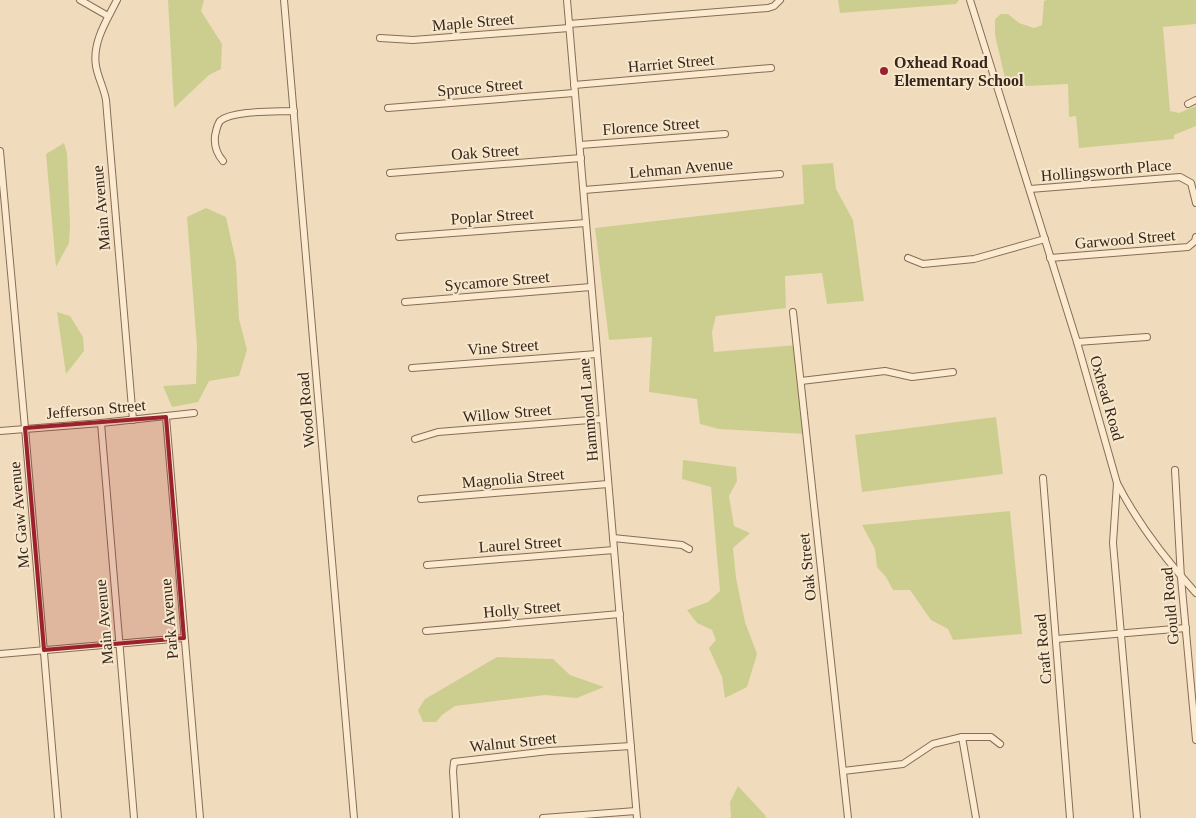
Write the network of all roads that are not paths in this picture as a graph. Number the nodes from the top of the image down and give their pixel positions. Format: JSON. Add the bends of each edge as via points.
{"nodes":[{"id":1,"x":80,"y":0,"type":"edge"},
{"id":2,"x":117,"y":0,"type":"edge"},
{"id":3,"x":284,"y":0,"type":"edge"},
{"id":4,"x":567,"y":0,"type":"edge"},
{"id":5,"x":780,"y":0,"type":"edge"},
{"id":6,"x":970,"y":0,"type":"edge"},
{"id":7,"x":108,"y":16,"type":"junction"},
{"id":8,"x":569,"y":26,"type":"junction"},
{"id":9,"x":380,"y":38,"type":"dead end"},
{"id":10,"x":771,"y":68,"type":"dead end"},
{"id":11,"x":574,"y":85,"type":"junction"},
{"id":12,"x":574,"y":93,"type":"junction"},
{"id":13,"x":1196,"y":100,"type":"edge"},
{"id":14,"x":1188,"y":104,"type":"dead end"},
{"id":15,"x":388,"y":108,"type":"dead end"},
{"id":16,"x":294,"y":111,"type":"junction"},
{"id":17,"x":725,"y":134,"type":"dead end"},
{"id":18,"x":580,"y":145,"type":"junction"},
{"id":19,"x":0,"y":151,"type":"edge"},
{"id":20,"x":581,"y":158,"type":"junction"},
{"id":21,"x":0,"y":160,"type":"edge"},
{"id":22,"x":223,"y":161,"type":"dead end"},
{"id":23,"x":390,"y":173,"type":"dead end"},
{"id":24,"x":780,"y":174,"type":"dead end"},
{"id":25,"x":1030,"y":189,"type":"junction"},
{"id":26,"x":584,"y":190,"type":"junction"},
{"id":27,"x":1196,"y":203,"type":"edge"},
{"id":28,"x":586,"y":223,"type":"junction"},
{"id":29,"x":399,"y":237,"type":"dead end"},
{"id":30,"x":1196,"y":237,"type":"edge"},
{"id":31,"x":1045,"y":239,"type":"junction"},
{"id":32,"x":908,"y":258,"type":"dead end"},
{"id":33,"x":1050,"y":258,"type":"junction"},
{"id":34,"x":591,"y":287,"type":"junction"},
{"id":35,"x":405,"y":302,"type":"dead end"},
{"id":36,"x":793,"y":312,"type":"dead end"},
{"id":37,"x":1147,"y":337,"type":"dead end"},
{"id":38,"x":1076,"y":342,"type":"junction"},
{"id":39,"x":597,"y":354,"type":"junction"},
{"id":40,"x":412,"y":368,"type":"dead end"},
{"id":41,"x":953,"y":372,"type":"dead end"},
{"id":42,"x":800,"y":381,"type":"junction"},
{"id":43,"x":194,"y":413,"type":"dead end"},
{"id":44,"x":166,"y":417,"type":"junction"},
{"id":45,"x":602,"y":419,"type":"junction"},
{"id":46,"x":133,"y":420,"type":"junction"},
{"id":47,"x":101,"y":423,"type":"junction"},
{"id":48,"x":25,"y":428,"type":"junction"},
{"id":49,"x":0,"y":430,"type":"edge"},
{"id":50,"x":414,"y":439,"type":"dead end"},
{"id":51,"x":1175,"y":470,"type":"dead end"},
{"id":52,"x":1043,"y":478,"type":"dead end"},
{"id":53,"x":1117,"y":482,"type":"junction"},
{"id":54,"x":608,"y":484,"type":"junction"},
{"id":55,"x":421,"y":499,"type":"dead end"},
{"id":56,"x":613,"y":538,"type":"junction"},
{"id":57,"x":689,"y":549,"type":"dead end"},
{"id":58,"x":614,"y":550,"type":"junction"},
{"id":59,"x":427,"y":565,"type":"dead end"},
{"id":60,"x":1182,"y":578,"type":"junction"},
{"id":61,"x":1196,"y":593,"type":"edge"},
{"id":62,"x":620,"y":614,"type":"junction"},
{"id":63,"x":1186,"y":628,"type":"junction"},
{"id":64,"x":426,"y":631,"type":"dead end"},
{"id":65,"x":1122,"y":634,"type":"junction"},
{"id":66,"x":184,"y":638,"type":"junction"},
{"id":67,"x":1056,"y":639,"type":"junction"},
{"id":68,"x":120,"y":644,"type":"junction"},
{"id":69,"x":44,"y":650,"type":"junction"},
{"id":70,"x":0,"y":654,"type":"edge"},
{"id":71,"x":962,"y":738,"type":"junction"},
{"id":72,"x":1196,"y":740,"type":"edge"},
{"id":73,"x":1000,"y":744,"type":"dead end"},
{"id":74,"x":631,"y":746,"type":"junction"},
{"id":75,"x":843,"y":771,"type":"junction"},
{"id":76,"x":636,"y":814,"type":"edge"},
{"id":77,"x":58,"y":818,"type":"edge"},
{"id":78,"x":134,"y":818,"type":"edge"},
{"id":79,"x":200,"y":818,"type":"edge"},
{"id":80,"x":354,"y":818,"type":"edge"},
{"id":81,"x":456,"y":818,"type":"edge"},
{"id":82,"x":543,"y":818,"type":"edge"},
{"id":83,"x":848,"y":818,"type":"edge"},
{"id":84,"x":976,"y":818,"type":"edge"},
{"id":85,"x":1070,"y":818,"type":"edge"},
{"id":86,"x":1137,"y":818,"type":"edge"}],
"edges":[{"from":1,"to":7,"type":"street"},
{"from":2,"to":7,"type":"street","name":"Main Avenue"},
{"from":3,"to":16,"type":"street","name":"Wood Road"},
{"from":4,"to":8,"type":"street","name":"Hammond Lane"},
{"from":5,"to":8,"type":"street","name":"Maple Street","via":[[768,8]]},
{"from":6,"to":25,"type":"street","name":"Oxhead Road"},
{"from":7,"to":46,"type":"street","name":"Main Avenue","via":[[95,56],[106,100]]},
{"from":8,"to":9,"type":"street","name":"Maple Street","via":[[413,40]]},
{"from":8,"to":11,"type":"street","name":"Hammond Lane"},
{"from":10,"to":11,"type":"street","name":"Harriet Street"},
{"from":11,"to":12,"type":"street","name":"Hammond Lane"},
{"from":12,"to":15,"type":"street","name":"Spruce Street"},
{"from":12,"to":18,"type":"street","name":"Hammond Lane"},
{"from":13,"to":14,"type":"street"},
{"from":16,"to":22,"type":"street","via":[[232,115],[220,121],[215,138],[217,155]]},
{"from":16,"to":80,"type":"street","name":"Wood Road"},
{"from":17,"to":18,"type":"street","name":"Florence Street"},
{"from":18,"to":20,"type":"street","name":"Hammond Lane"},
{"from":19,"to":21,"type":"street","name":"Mc Gaw Avenue"},
{"from":20,"to":23,"type":"street","name":"Oak Street"},
{"from":20,"to":26,"type":"street","name":"Hammond Lane"},
{"from":21,"to":48,"type":"street","name":"Mc Gaw Avenue"},
{"from":24,"to":26,"type":"street","name":"Lehman Avenue"},
{"from":25,"to":27,"type":"street","name":"Hollingsworth Place","via":[[1180,177],[1191,183]]},
{"from":25,"to":31,"type":"street","name":"Oxhead Road"},
{"from":26,"to":28,"type":"street","name":"Hammond Lane"},
{"from":28,"to":29,"type":"street","name":"Poplar Street"},
{"from":28,"to":34,"type":"street","name":"Hammond Lane"},
{"from":30,"to":33,"type":"street","name":"Garwood Street","via":[[1188,247]]},
{"from":31,"to":32,"type":"street","via":[[974,258],[923,264]]},
{"from":31,"to":33,"type":"street","name":"Oxhead Road"},
{"from":33,"to":38,"type":"street","name":"Oxhead Road"},
{"from":34,"to":35,"type":"street","name":"Sycamore Street"},
{"from":34,"to":39,"type":"street","name":"Hammond Lane"},
{"from":36,"to":42,"type":"street","name":"Oak Street"},
{"from":37,"to":38,"type":"street"},
{"from":38,"to":53,"type":"street","name":"Oxhead Road"},
{"from":39,"to":40,"type":"street","name":"Vine Street"},
{"from":39,"to":45,"type":"street","name":"Hammond Lane"},
{"from":41,"to":42,"type":"street","via":[[912,377],[885,371]]},
{"from":42,"to":75,"type":"street","name":"Oak Street"},
{"from":43,"to":44,"type":"street","name":"Jefferson Street"},
{"from":44,"to":46,"type":"street","name":"Jefferson Street"},
{"from":44,"to":66,"type":"street","name":"Park Avenue"},
{"from":45,"to":50,"type":"street","name":"Willow Street","via":[[438,432]]},
{"from":45,"to":54,"type":"street","name":"Hammond Lane"},
{"from":46,"to":47,"type":"street","name":"Jefferson Street"},
{"from":47,"to":48,"type":"street","name":"Jefferson Street"},
{"from":47,"to":68,"type":"street","name":"Main Avenue"},
{"from":48,"to":49,"type":"street","name":"Jefferson Street"},
{"from":48,"to":69,"type":"street","name":"Mc Gaw Avenue"},
{"from":51,"to":60,"type":"street","name":"Gould Road"},
{"from":52,"to":67,"type":"street","name":"Craft Road"},
{"from":53,"to":60,"type":"street","via":[[1153,543]]},
{"from":53,"to":65,"type":"street","name":"Oxhead Road","via":[[1113,543]]},
{"from":54,"to":55,"type":"street","name":"Magnolia Street"},
{"from":54,"to":56,"type":"street","name":"Hammond Lane"},
{"from":56,"to":57,"type":"street","via":[[682,545]]},
{"from":56,"to":58,"type":"street","name":"Hammond Lane"},
{"from":58,"to":59,"type":"street","name":"Laurel Street"},
{"from":58,"to":62,"type":"street","name":"Hammond Lane"},
{"from":60,"to":61,"type":"street"},
{"from":60,"to":63,"type":"street","name":"Gould Road"},
{"from":62,"to":64,"type":"street","name":"Holly Street"},
{"from":62,"to":74,"type":"street","name":"Hammond Lane"},
{"from":63,"to":65,"type":"street"},
{"from":63,"to":72,"type":"street","name":"Gould Road"},
{"from":65,"to":67,"type":"street"},
{"from":65,"to":86,"type":"street","name":"Oxhead Road"},
{"from":66,"to":68,"type":"street"},
{"from":66,"to":79,"type":"street","name":"Park Avenue"},
{"from":67,"to":85,"type":"street","name":"Craft Road"},
{"from":68,"to":69,"type":"street"},
{"from":68,"to":78,"type":"street","name":"Main Avenue"},
{"from":69,"to":70,"type":"street"},
{"from":69,"to":77,"type":"street","name":"Mc Gaw Avenue"},
{"from":71,"to":73,"type":"street","via":[[991,738]]},
{"from":71,"to":75,"type":"street","via":[[933,744],[903,764]]},
{"from":71,"to":84,"type":"street"},
{"from":74,"to":76,"type":"street","name":"Hammond Lane"},
{"from":74,"to":81,"type":"street","name":"Walnut Street","via":[[454,762]]},
{"from":75,"to":83,"type":"street","name":"Oak Street"},
{"from":76,"to":82,"type":"street"}]}
